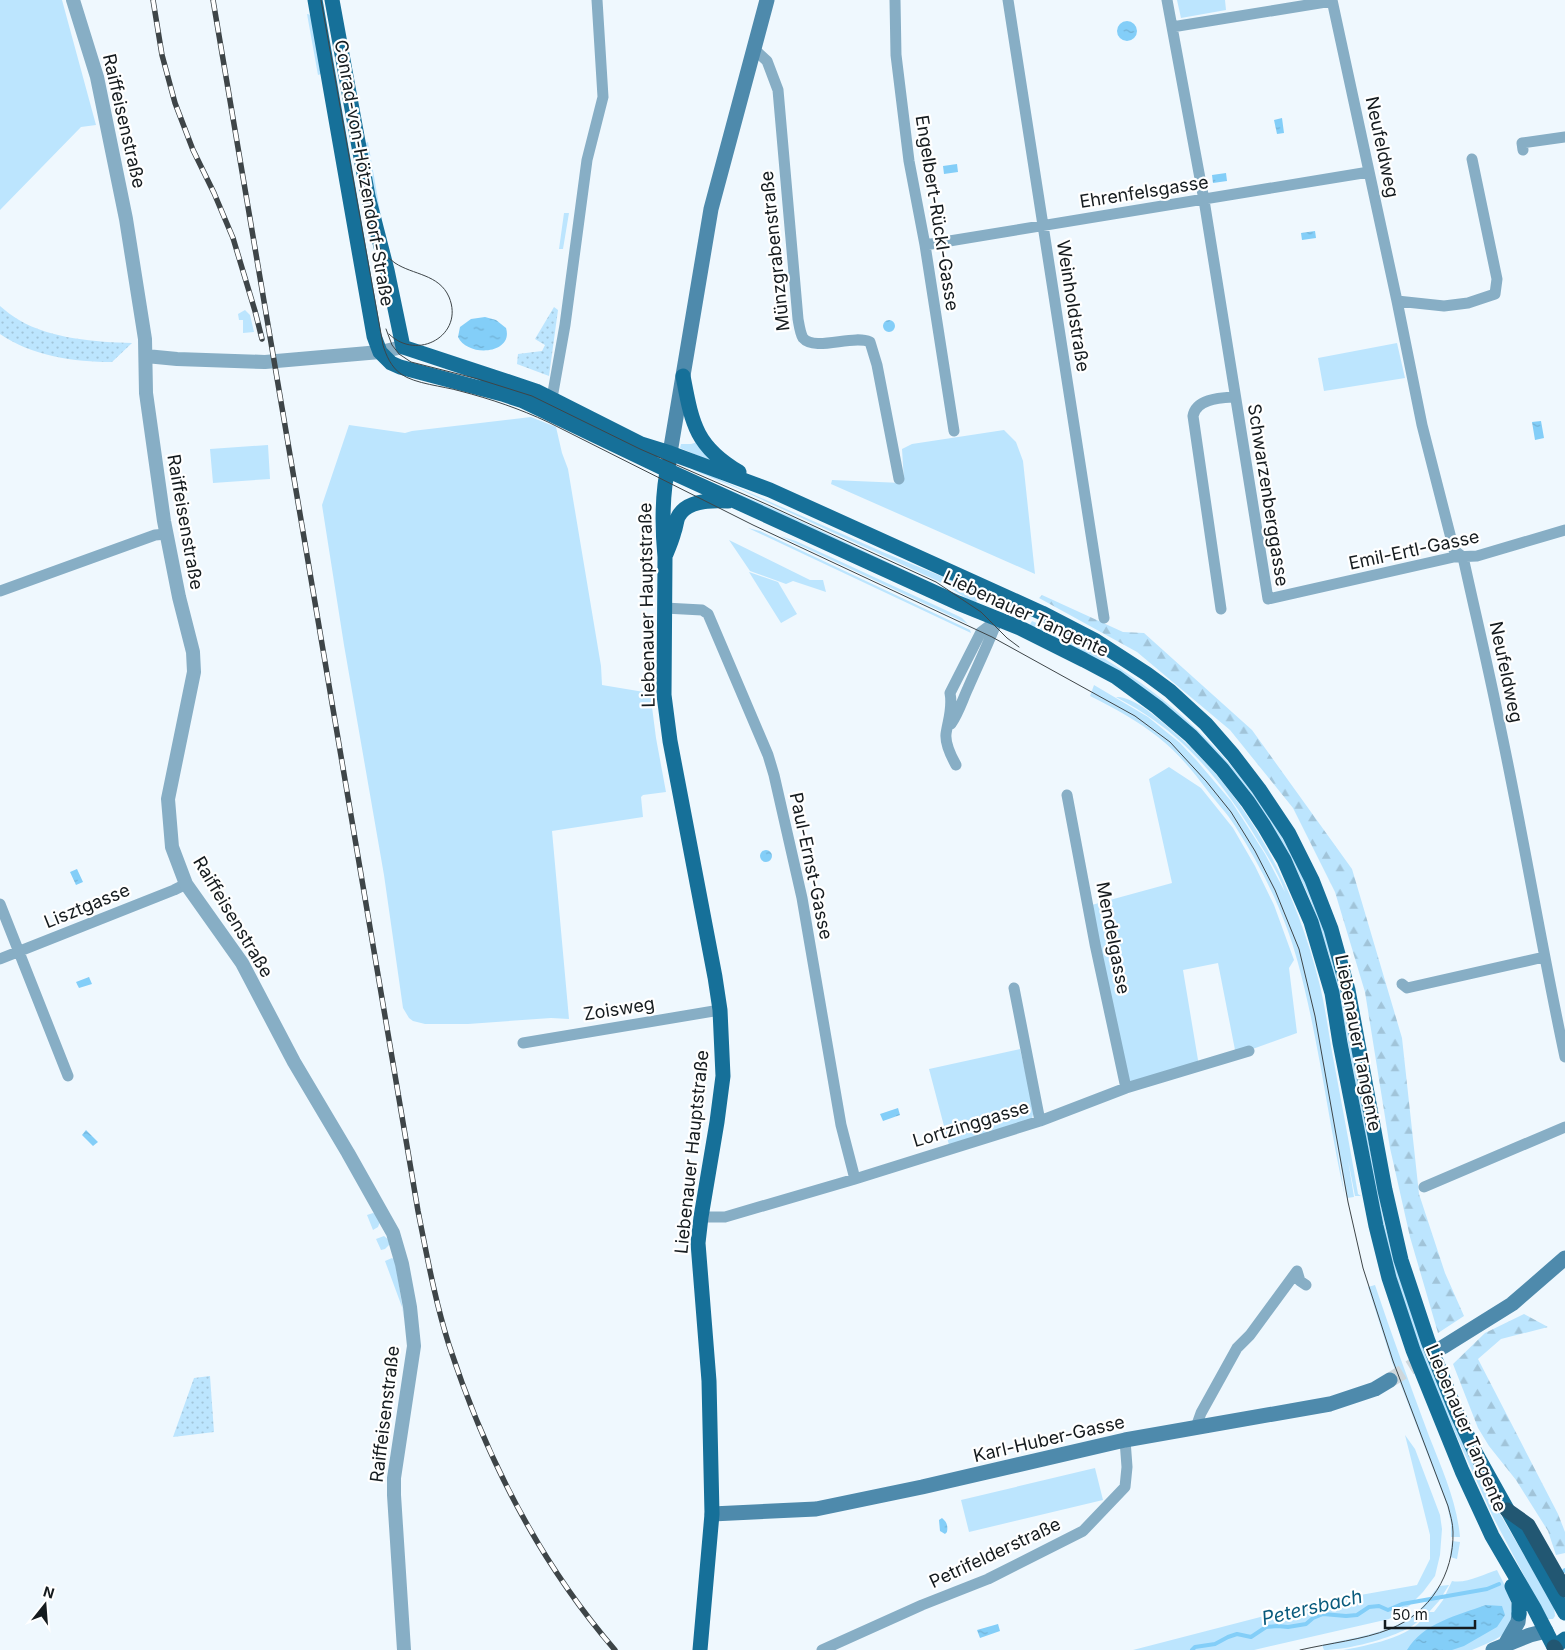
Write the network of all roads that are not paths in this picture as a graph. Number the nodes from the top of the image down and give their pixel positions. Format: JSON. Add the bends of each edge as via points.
{"nodes":[{"id":1,"x":73,"y":0,"type":"edge"},
{"id":2,"x":314,"y":0,"type":"edge"},
{"id":3,"x":332,"y":0,"type":"edge"},
{"id":4,"x":597,"y":0,"type":"edge"},
{"id":5,"x":767,"y":0,"type":"edge"},
{"id":6,"x":895,"y":0,"type":"edge"},
{"id":7,"x":1008,"y":0,"type":"edge"},
{"id":8,"x":1166,"y":0,"type":"edge"},
{"id":9,"x":1332,"y":0,"type":"edge"},
{"id":10,"x":1172,"y":27,"type":"junction"},
{"id":11,"x":754,"y":49,"type":"junction"},
{"id":12,"x":1565,"y":136,"type":"edge"},
{"id":13,"x":1524,"y":150,"type":"dead end"},
{"id":14,"x":1472,"y":159,"type":"dead end"},
{"id":15,"x":1369,"y":172,"type":"junction"},
{"id":16,"x":1204,"y":200,"type":"junction"},
{"id":17,"x":1043,"y":226,"type":"junction"},
{"id":18,"x":925,"y":245,"type":"junction"},
{"id":19,"x":1397,"y":301,"type":"junction"},
{"id":20,"x":403,"y":347,"type":"junction"},
{"id":21,"x":380,"y":352,"type":"junction"},
{"id":22,"x":146,"y":356,"type":"junction"},
{"id":23,"x":683,"y":376,"type":"junction"},
{"id":24,"x":1234,"y":397,"type":"junction"},
{"id":25,"x":552,"y":398,"type":"junction"},
{"id":26,"x":954,"y":430,"type":"dead end"},
{"id":27,"x":670,"y":453,"type":"junction"},
{"id":28,"x":667,"y":470,"type":"junction"},
{"id":29,"x":898,"y":479,"type":"dead end"},
{"id":30,"x":770,"y":490,"type":"junction"},
{"id":31,"x":737,"y":502,"type":"junction"},
{"id":32,"x":1565,"y":530,"type":"edge"},
{"id":33,"x":167,"y":534,"type":"junction"},
{"id":34,"x":665,"y":556,"type":"junction"},
{"id":35,"x":1463,"y":557,"type":"junction"},
{"id":36,"x":0,"y":591,"type":"edge"},
{"id":37,"x":1007,"y":597,"type":"junction"},
{"id":38,"x":1268,"y":599,"type":"joint"},
{"id":39,"x":665,"y":608,"type":"junction"},
{"id":40,"x":1221,"y":609,"type":"dead end"},
{"id":41,"x":998,"y":618,"type":"junction"},
{"id":42,"x":1104,"y":618,"type":"dead end"},
{"id":43,"x":956,"y":765,"type":"dead end"},
{"id":44,"x":1067,"y":795,"type":"dead end"},
{"id":45,"x":186,"y":884,"type":"junction"},
{"id":46,"x":0,"y":904,"type":"edge"},
{"id":47,"x":18,"y":952,"type":"junction"},
{"id":48,"x":1544,"y":957,"type":"junction"},
{"id":49,"x":0,"y":960,"type":"edge"},
{"id":50,"x":1402,"y":984,"type":"dead end"},
{"id":51,"x":1014,"y":988,"type":"dead end"},
{"id":52,"x":720,"y":1010,"type":"junction"},
{"id":53,"x":523,"y":1043,"type":"dead end"},
{"id":54,"x":1249,"y":1051,"type":"dead end"},
{"id":55,"x":1565,"y":1057,"type":"edge"},
{"id":56,"x":68,"y":1076,"type":"dead end"},
{"id":57,"x":1126,"y":1088,"type":"junction"},
{"id":58,"x":1040,"y":1121,"type":"junction"},
{"id":59,"x":1565,"y":1127,"type":"edge"},
{"id":60,"x":855,"y":1179,"type":"junction"},
{"id":61,"x":1424,"y":1186,"type":"dead end"},
{"id":62,"x":701,"y":1217,"type":"junction"},
{"id":63,"x":1565,"y":1258,"type":"edge"},
{"id":64,"x":1306,"y":1285,"type":"dead end"},
{"id":65,"x":1442,"y":1347,"type":"tunnel mouth"},
{"id":66,"x":1390,"y":1380,"type":"tunnel mouth"},
{"id":67,"x":1196,"y":1428,"type":"junction"},
{"id":68,"x":1125,"y":1440,"type":"junction"},
{"id":69,"x":1507,"y":1510,"type":"junction"},
{"id":70,"x":712,"y":1514,"type":"junction"},
{"id":71,"x":1502,"y":1557,"type":"junction"},
{"id":72,"x":1565,"y":1590,"type":"edge"},
{"id":73,"x":1565,"y":1614,"type":"edge"},
{"id":74,"x":1565,"y":1629,"type":"edge"},
{"id":75,"x":1546,"y":1630,"type":"junction"},
{"id":76,"x":1555,"y":1646,"type":"edge"},
{"id":77,"x":1500,"y":1647,"type":"edge"},
{"id":78,"x":404,"y":1650,"type":"edge"},
{"id":79,"x":700,"y":1650,"type":"edge"},
{"id":80,"x":822,"y":1650,"type":"edge"}],
"edges":[{"from":1,"to":22,"type":"street","name":"Raiffeisenstraße","via":[[97,77],[126,219]]},
{"from":2,"to":21,"type":"main road","name":"Conrad-von-Hötzendorf-Straße","via":[[374,336]]},
{"from":3,"to":20,"type":"main road","name":"Conrad-von-Hötzendorf-Straße","via":[[368,196]]},
{"from":4,"to":25,"type":"street","via":[[604,97],[587,160]]},
{"from":5,"to":11,"type":"main road"},
{"from":6,"to":18,"type":"street","name":"Engelbert-Rückl-Gasse","via":[[898,74],[909,161]]},
{"from":7,"to":17,"type":"street","name":"Weinholdstraße"},
{"from":8,"to":10,"type":"street","name":"Schwarzenberggasse"},
{"from":9,"to":10,"type":"street"},
{"from":9,"to":15,"type":"street","name":"Neufeldweg"},
{"from":10,"to":16,"type":"street","name":"Schwarzenberggasse"},
{"from":11,"to":23,"type":"main road","via":[[711,209]]},
{"from":11,"to":29,"type":"street","name":"Münzgrabenstraße","via":[[767,61],[778,90],[802,335],[815,343],[860,339],[870,342]]},
{"from":12,"to":13,"type":"street","via":[[1522,143]]},
{"from":14,"to":19,"type":"street","via":[[1497,280],[1495,294],[1468,303],[1444,306]]},
{"from":15,"to":16,"type":"street","name":"Ehrenfelsgasse"},
{"from":15,"to":19,"type":"street","name":"Neufeldweg"},
{"from":16,"to":17,"type":"street","name":"Ehrenfelsgasse"},
{"from":16,"to":24,"type":"street","name":"Schwarzenberggasse"},
{"from":17,"to":18,"type":"street","name":"Ehrenfelsgasse"},
{"from":17,"to":42,"type":"street","name":"Weinholdstraße"},
{"from":18,"to":26,"type":"street","name":"Engelbert-Rückl-Gasse"},
{"from":19,"to":35,"type":"street","name":"Neufeldweg","via":[[1422,425],[1454,550]]},
{"from":20,"to":21,"type":"street"},
{"from":20,"to":25,"type":"main road","name":"Liebenauer Tangente"},
{"from":21,"to":22,"type":"street","via":[[265,362]]},
{"from":21,"to":28,"type":"main road","name":"Liebenauer Tangente","via":[[391,363],[408,370],[523,401]]},
{"from":22,"to":33,"type":"street","name":"Raiffeisenstraße","via":[[146,393]]},
{"from":23,"to":27,"type":"main road"},
{"from":23,"to":30,"type":"main road","via":[[689,410],[702,441],[723,462]]},
{"from":24,"to":38,"type":"street","name":"Schwarzenberggasse"},
{"from":24,"to":40,"type":"street","name":"Schwarzenberggasse","via":[[1200,403],[1193,416]]},
{"from":25,"to":27,"type":"main road","name":"Liebenauer Tangente","via":[[641,444]]},
{"from":27,"to":28,"type":"main road","name":"Liebenauer Hauptstraße"},
{"from":27,"to":30,"type":"main road","name":"Liebenauer Tangente"},
{"from":28,"to":31,"type":"main road","name":"Liebenauer Tangente"},
{"from":28,"to":34,"type":"main road","name":"Liebenauer Hauptstraße"},
{"from":30,"to":37,"type":"main road","name":"Liebenauer Tangente"},
{"from":31,"to":34,"type":"main road","via":[[715,500],[685,509],[678,516]]},
{"from":31,"to":41,"type":"main road","name":"Liebenauer Tangente","via":[[958,603]]},
{"from":32,"to":35,"type":"street","name":"Emil-Ertl-Gasse","via":[[1477,556]]},
{"from":33,"to":36,"type":"street","via":[[155,535]]},
{"from":33,"to":45,"type":"street","name":"Raiffeisenstraße","via":[[194,663],[168,799],[172,847]]},
{"from":34,"to":39,"type":"main road","name":"Liebenauer Hauptstraße"},
{"from":35,"to":38,"type":"street","name":"Emil-Ertl-Gasse"},
{"from":35,"to":48,"type":"street","name":"Neufeldweg","via":[[1500,722]]},
{"from":37,"to":41,"type":"main road"},
{"from":37,"to":69,"type":"main road","name":"Liebenauer Tangente","via":[[1096,641],[1170,691],[1206,724],[1233,755],[1289,834],[1332,929],[1348,990],[1401,1260],[1440,1371],[1475,1452]]},
{"from":39,"to":52,"type":"main road","name":"Liebenauer Hauptstraße","via":[[666,713]]},
{"from":39,"to":60,"type":"street","name":"Paul-Ernst-Gasse","via":[[702,610],[708,614],[768,755],[802,898],[841,1125]]},
{"from":41,"to":43,"type":"street","via":[[961,709],[946,734]]},
{"from":41,"to":71,"type":"main road","name":"Liebenauer Tangente","via":[[1116,677],[1157,707],[1222,769],[1248,802],[1284,860],[1311,922],[1325,965],[1389,1278],[1424,1379]]},
{"from":44,"to":57,"type":"street","name":"Mendelgasse"},
{"from":45,"to":47,"type":"street","name":"Lisztgasse"},
{"from":45,"to":78,"type":"street","name":"Raiffeisenstraße","via":[[242,963],[294,1062],[393,1233],[402,1264],[414,1346],[394,1478]]},
{"from":46,"to":47,"type":"street"},
{"from":47,"to":49,"type":"street","name":"Lisztgasse"},
{"from":47,"to":56,"type":"street"},
{"from":48,"to":50,"type":"street","via":[[1407,988]]},
{"from":48,"to":55,"type":"street","name":"Neufeldweg"},
{"from":51,"to":58,"type":"street"},
{"from":52,"to":53,"type":"street","name":"Zoisweg"},
{"from":52,"to":62,"type":"main road","name":"Liebenauer Hauptstraße","via":[[722,1076]]},
{"from":54,"to":57,"type":"street","name":"Lortzinggasse"},
{"from":57,"to":58,"type":"street","name":"Lortzinggasse"},
{"from":58,"to":60,"type":"street","name":"Lortzinggasse"},
{"from":59,"to":61,"type":"street"},
{"from":60,"to":62,"type":"street","name":"Lortzinggasse","via":[[725,1217]]},
{"from":62,"to":70,"type":"main road","name":"Liebenauer Hauptstraße","via":[[698,1243],[709,1381]]},
{"from":63,"to":65,"type":"main road","via":[[1512,1304]]},
{"from":64,"to":67,"type":"street","via":[[1300,1281],[1297,1271],[1237,1348]]},
{"from":66,"to":67,"type":"main road","name":"Karl-Huber-Gasse","via":[[1375,1389],[1330,1404]]},
{"from":67,"to":68,"type":"main road","name":"Karl-Huber-Gasse"},
{"from":68,"to":70,"type":"main road","name":"Karl-Huber-Gasse","via":[[816,1509]]},
{"from":68,"to":80,"type":"street","name":"Petrifelderstraße","via":[[1126,1487],[1083,1531],[988,1579]]},
{"from":69,"to":72,"type":"highway","via":[[1528,1525]]},
{"from":69,"to":73,"type":"main road","name":"Liebenauer Tangente"},
{"from":70,"to":79,"type":"main road","name":"Liebenauer Hauptstraße"},
{"from":71,"to":75,"type":"main road","name":"Liebenauer Tangente"},
{"from":71,"to":77,"type":"main road","via":[[1519,1601],[1519,1614],[1518,1622]]},
{"from":74,"to":75,"type":"main road"},
{"from":75,"to":76,"type":"main road","name":"Liebenauer Tangente"},
{"from":75,"to":77,"type":"main road"}]}
